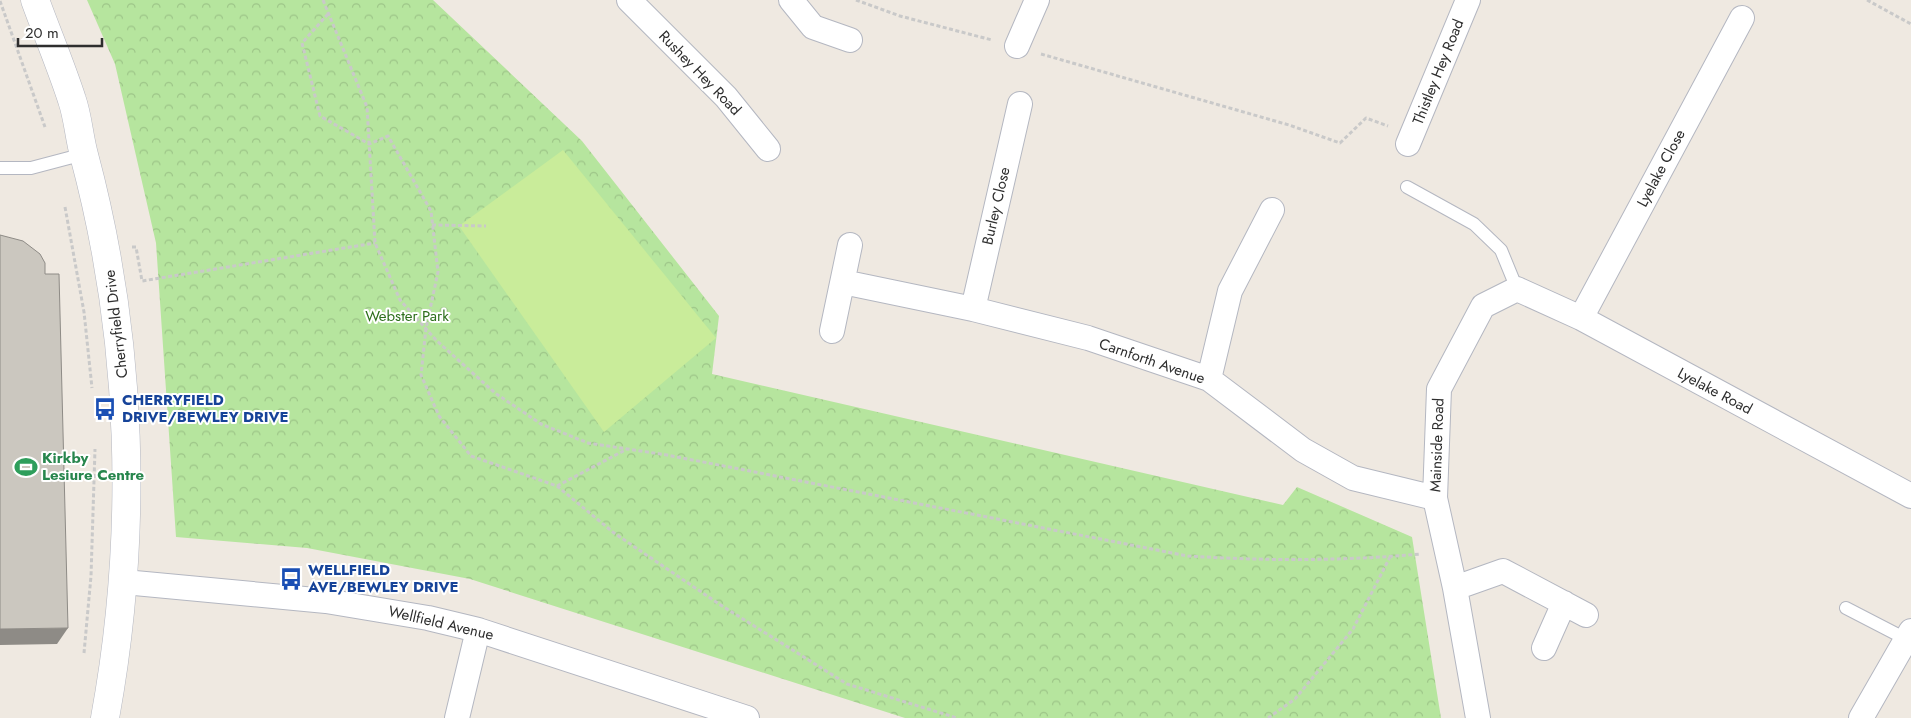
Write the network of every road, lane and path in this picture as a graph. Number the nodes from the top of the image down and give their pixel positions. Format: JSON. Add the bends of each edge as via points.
{"nodes":[{"id":1,"x":35,"y":0,"type":"edge"},
{"id":2,"x":322,"y":0,"type":"edge"},
{"id":3,"x":629,"y":0,"type":"edge"},
{"id":4,"x":791,"y":0,"type":"edge"},
{"id":5,"x":856,"y":0,"type":"edge"},
{"id":6,"x":1037,"y":0,"type":"edge"},
{"id":7,"x":1468,"y":0,"type":"edge"},
{"id":8,"x":1867,"y":0,"type":"edge"},
{"id":9,"x":0,"y":1,"type":"edge"},
{"id":10,"x":328,"y":14,"type":"junction"},
{"id":11,"x":1742,"y":18,"type":"dead end"},
{"id":12,"x":1911,"y":24,"type":"edge"},
{"id":13,"x":850,"y":40,"type":"dead end"},
{"id":14,"x":1017,"y":46,"type":"junction"},
{"id":15,"x":1020,"y":104,"type":"dead end"},
{"id":16,"x":45,"y":127,"type":"dead end"},
{"id":17,"x":1410,"y":139,"type":"joint"},
{"id":18,"x":369,"y":144,"type":"junction"},
{"id":19,"x":768,"y":149,"type":"dead end"},
{"id":20,"x":84,"y":154,"type":"junction"},
{"id":21,"x":0,"y":168,"type":"edge"},
{"id":22,"x":1407,"y":188,"type":"dead end"},
{"id":23,"x":64,"y":199,"type":"dead end"},
{"id":24,"x":1272,"y":210,"type":"dead end"},
{"id":25,"x":432,"y":226,"type":"junction"},
{"id":26,"x":486,"y":226,"type":"dead end"},
{"id":27,"x":375,"y":243,"type":"junction"},
{"id":28,"x":850,"y":245,"type":"dead end"},
{"id":29,"x":136,"y":247,"type":"dead end"},
{"id":30,"x":843,"y":282,"type":"junction"},
{"id":31,"x":1517,"y":290,"type":"junction"},
{"id":32,"x":973,"y":309,"type":"junction"},
{"id":33,"x":1581,"y":318,"type":"junction"},
{"id":34,"x":426,"y":328,"type":"junction"},
{"id":35,"x":832,"y":331,"type":"dead end"},
{"id":36,"x":1209,"y":379,"type":"junction"},
{"id":37,"x":92,"y":391,"type":"dead end"},
{"id":38,"x":95,"y":444,"type":"dead end"},
{"id":39,"x":627,"y":449,"type":"junction"},
{"id":40,"x":557,"y":486,"type":"junction"},
{"id":41,"x":1911,"y":496,"type":"edge"},
{"id":42,"x":1435,"y":498,"type":"junction"},
{"id":43,"x":1447,"y":552,"type":"junction"},
{"id":44,"x":1390,"y":557,"type":"junction"},
{"id":45,"x":124,"y":582,"type":"junction"},
{"id":46,"x":1455,"y":588,"type":"junction"},
{"id":47,"x":1564,"y":603,"type":"junction"},
{"id":48,"x":1846,"y":608,"type":"dead end"},
{"id":49,"x":1586,"y":615,"type":"dead end"},
{"id":50,"x":478,"y":630,"type":"junction"},
{"id":51,"x":1909,"y":635,"type":"edge"},
{"id":52,"x":1544,"y":648,"type":"dead end"},
{"id":53,"x":84,"y":663,"type":"dead end"},
{"id":54,"x":105,"y":718,"type":"edge"},
{"id":55,"x":457,"y":718,"type":"edge"},
{"id":56,"x":747,"y":718,"type":"edge"},
{"id":57,"x":957,"y":718,"type":"edge"},
{"id":58,"x":1268,"y":718,"type":"edge"},
{"id":59,"x":1478,"y":718,"type":"edge"},
{"id":60,"x":1861,"y":718,"type":"edge"}],
"edges":[{"from":1,"to":20,"type":"street","name":"Cherryfield Drive","via":[[72,101]]},
{"from":2,"to":10,"type":"path"},
{"from":3,"to":19,"type":"street","name":"Rushey Hey Road","via":[[726,97]]},
{"from":4,"to":13,"type":"street","via":[[813,27]]},
{"from":5,"to":14,"type":"path","via":[[900,16]]},
{"from":6,"to":14,"type":"street"},
{"from":7,"to":17,"type":"street","name":"Thistley Hey Road"},
{"from":8,"to":12,"type":"path"},
{"from":9,"to":16,"type":"path"},
{"from":10,"to":18,"type":"path","via":[[367,107]]},
{"from":10,"to":18,"type":"path","via":[[302,43],[320,116]]},
{"from":11,"to":33,"type":"street","name":"Lyelake Close"},
{"from":14,"to":17,"type":"path","via":[[1340,143],[1366,118]]},
{"from":15,"to":32,"type":"street","name":"Burley Close"},
{"from":18,"to":25,"type":"path","via":[[388,136],[431,211]]},
{"from":18,"to":27,"type":"path"},
{"from":20,"to":21,"type":"lane","via":[[31,168]]},
{"from":20,"to":45,"type":"street","name":"Cherryfield Drive","via":[[105,243],[119,345],[125,415]]},
{"from":22,"to":31,"type":"lane","via":[[1474,224],[1501,250]]},
{"from":23,"to":37,"type":"path","via":[[84,312]]},
{"from":24,"to":36,"type":"street","via":[[1230,291]]},
{"from":25,"to":26,"type":"path"},
{"from":25,"to":34,"type":"path","via":[[438,272]]},
{"from":27,"to":29,"type":"path","via":[[142,281]]},
{"from":27,"to":34,"type":"path","via":[[400,300]]},
{"from":28,"to":30,"type":"street"},
{"from":30,"to":32,"type":"street","name":"Carnforth Avenue"},
{"from":30,"to":35,"type":"street"},
{"from":31,"to":33,"type":"street","name":"Lyelake Road"},
{"from":31,"to":42,"type":"street","name":"Mainside Road","via":[[1483,306],[1439,389]]},
{"from":32,"to":36,"type":"street","name":"Carnforth Avenue","via":[[1088,338]]},
{"from":33,"to":41,"type":"street","name":"Lyelake Road"},
{"from":34,"to":39,"type":"path","via":[[495,393],[541,424],[588,443]]},
{"from":34,"to":40,"type":"path","via":[[421,375],[439,416],[471,456]]},
{"from":36,"to":42,"type":"street","name":"Carnforth Avenue","via":[[1303,450],[1353,478]]},
{"from":38,"to":53,"type":"path","via":[[91,576]]},
{"from":39,"to":40,"type":"path"},
{"from":39,"to":44,"type":"path","via":[[1188,556],[1247,560]]},
{"from":40,"to":57,"type":"path","via":[[614,533],[847,684]]},
{"from":42,"to":43,"type":"street","name":"Mainside Road"},
{"from":43,"to":44,"type":"path"},
{"from":43,"to":46,"type":"street","name":"Mainside Road"},
{"from":44,"to":58,"type":"path","via":[[1353,629],[1295,699]]},
{"from":45,"to":50,"type":"street","name":"Wellfield Avenue","via":[[326,601]]},
{"from":45,"to":54,"type":"street","name":"Cherryfield Drive"},
{"from":46,"to":47,"type":"street","via":[[1503,571]]},
{"from":46,"to":59,"type":"street","name":"Mainside Road"},
{"from":47,"to":49,"type":"street"},
{"from":47,"to":52,"type":"street"},
{"from":48,"to":51,"type":"lane"},
{"from":50,"to":55,"type":"street"},
{"from":50,"to":56,"type":"street","name":"Wellfield Avenue"},
{"from":51,"to":60,"type":"street"}]}
